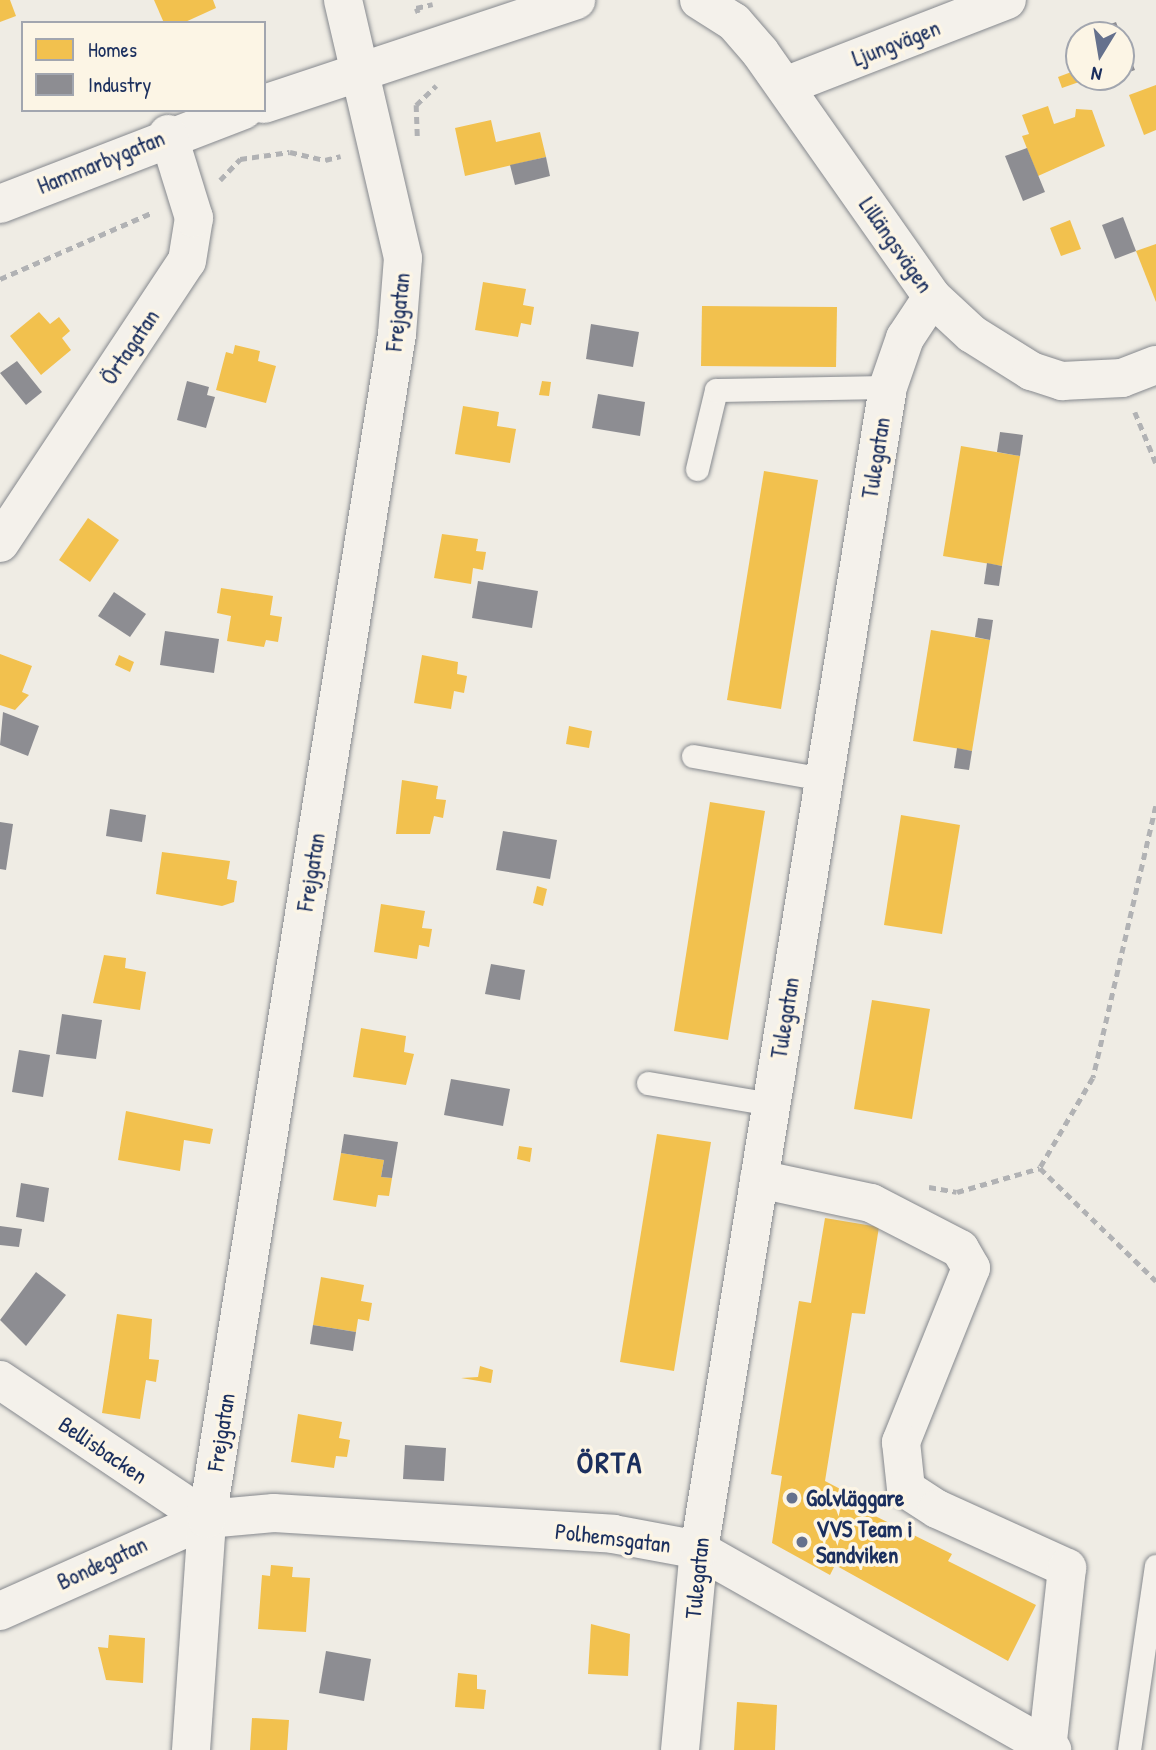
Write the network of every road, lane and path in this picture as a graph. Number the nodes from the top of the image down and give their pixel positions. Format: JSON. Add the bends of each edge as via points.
{"nodes":[{"id":1,"x":343,"y":0,"type":"edge"},
{"id":2,"x":576,"y":0,"type":"edge"},
{"id":3,"x":699,"y":0,"type":"edge"},
{"id":4,"x":1007,"y":0,"type":"edge"},
{"id":5,"x":440,"y":3,"type":"dead end"},
{"id":6,"x":427,"y":50,"type":"junction"},
{"id":7,"x":360,"y":73,"type":"junction"},
{"id":8,"x":785,"y":86,"type":"junction"},
{"id":9,"x":266,"y":103,"type":"edge"},
{"id":10,"x":237,"y":112,"type":"edge"},
{"id":11,"x":168,"y":134,"type":"junction"},
{"id":12,"x":377,"y":147,"type":"junction"},
{"id":13,"x":189,"y":197,"type":"junction"},
{"id":14,"x":0,"y":204,"type":"edge"},
{"id":15,"x":0,"y":279,"type":"edge"},
{"id":16,"x":932,"y":297,"type":"junction"},
{"id":17,"x":1139,"y":372,"type":"edge"},
{"id":18,"x":888,"y":387,"type":"junction"},
{"id":19,"x":1156,"y":463,"type":"edge"},
{"id":20,"x":696,"y":469,"type":"dead end"},
{"id":21,"x":0,"y":543,"type":"edge"},
{"id":22,"x":693,"y":755,"type":"dead end"},
{"id":23,"x":824,"y":779,"type":"junction"},
{"id":24,"x":1156,"y":806,"type":"edge"},
{"id":25,"x":648,"y":1083,"type":"dead end"},
{"id":26,"x":771,"y":1104,"type":"junction"},
{"id":27,"x":759,"y":1179,"type":"junction"},
{"id":28,"x":1156,"y":1281,"type":"edge"},
{"id":29,"x":0,"y":1380,"type":"edge"},
{"id":30,"x":207,"y":1519,"type":"junction"},
{"id":31,"x":699,"y":1550,"type":"junction"},
{"id":32,"x":1156,"y":1566,"type":"edge"},
{"id":33,"x":0,"y":1611,"type":"edge"},
{"id":34,"x":1049,"y":1749,"type":"edge"},
{"id":35,"x":191,"y":1750,"type":"edge"},
{"id":36,"x":680,"y":1750,"type":"edge"},
{"id":37,"x":1129,"y":1750,"type":"edge"}],
"edges":[{"from":1,"to":7,"type":"street","name":"Frejgatan"},
{"from":2,"to":6,"type":"street"},
{"from":3,"to":8,"type":"street","name":"Lillängsvägen","via":[[734,22]]},
{"from":4,"to":8,"type":"street","name":"Ljungvägen"},
{"from":5,"to":6,"type":"path","via":[[416,8]]},
{"from":6,"to":7,"type":"street"},
{"from":6,"to":12,"type":"path","via":[[437,90],[416,105],[417,136]]},
{"from":7,"to":9,"type":"street"},
{"from":7,"to":12,"type":"street","name":"Frejgatan"},
{"from":8,"to":16,"type":"street","name":"Lillängsvägen"},
{"from":10,"to":11,"type":"street","name":"Hammarbygatan"},
{"from":11,"to":13,"type":"street","name":"Örtagatan"},
{"from":11,"to":14,"type":"street","name":"Hammarbygatan"},
{"from":12,"to":13,"type":"path","via":[[325,160],[290,152],[240,159],[215,186]]},
{"from":12,"to":30,"type":"street","name":"Frejgatan","via":[[403,258],[397,334]]},
{"from":13,"to":15,"type":"path"},
{"from":13,"to":21,"type":"street","name":"Örtagatan","via":[[194,218],[187,261]]},
{"from":16,"to":17,"type":"street","name":"Lillängsvägen","via":[[972,334],[1031,371],[1062,381]]},
{"from":16,"to":18,"type":"street","name":"Tulegatan","via":[[905,338]]},
{"from":17,"to":19,"type":"path"},
{"from":18,"to":20,"type":"lane","via":[[716,390]]},
{"from":18,"to":23,"type":"street","name":"Tulegatan"},
{"from":22,"to":23,"type":"lane"},
{"from":23,"to":26,"type":"street","name":"Tulegatan"},
{"from":24,"to":28,"type":"path","via":[[1093,1078],[1040,1168]]},
{"from":25,"to":26,"type":"lane"},
{"from":26,"to":27,"type":"street","name":"Tulegatan"},
{"from":27,"to":31,"type":"street","name":"Tulegatan"},
{"from":27,"to":34,"type":"street","via":[[871,1203],[960,1249],[971,1268],[901,1443],[906,1489],[937,1509],[1067,1567]]},
{"from":29,"to":30,"type":"street","name":"Bellisbacken"},
{"from":30,"to":31,"type":"street","name":"Polhemsgatan","via":[[274,1513],[613,1534]]},
{"from":30,"to":33,"type":"street","name":"Bondegatan"},
{"from":30,"to":35,"type":"street","name":"Frejgatan"},
{"from":31,"to":34,"type":"street","name":"Polhemsgatan"},
{"from":31,"to":36,"type":"street","name":"Tulegatan"},
{"from":32,"to":37,"type":"lane"}]}
